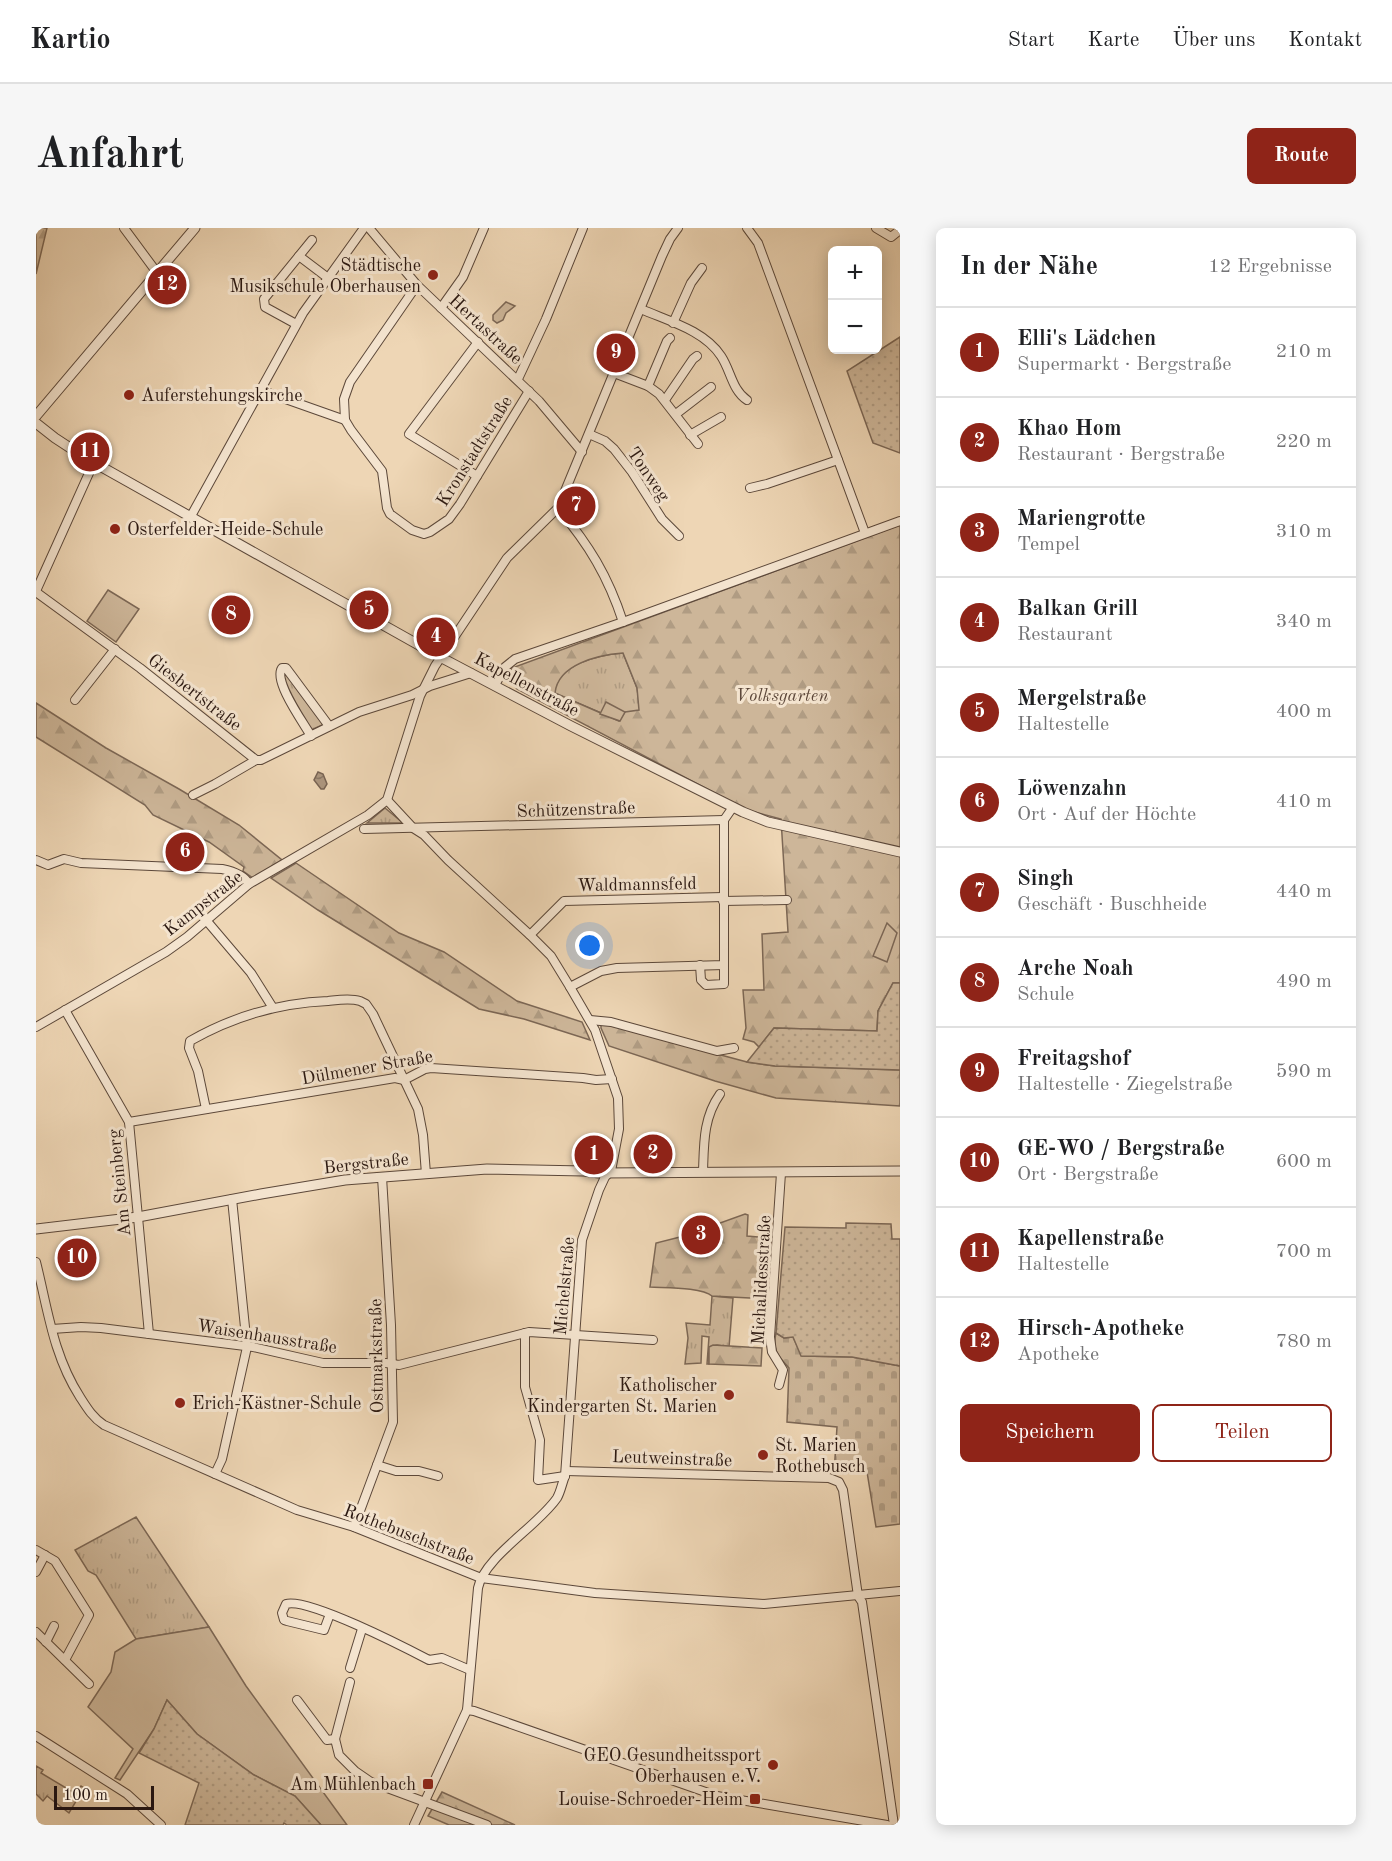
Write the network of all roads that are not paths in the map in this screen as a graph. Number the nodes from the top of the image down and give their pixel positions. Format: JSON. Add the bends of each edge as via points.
{"nodes":[{"id":1,"x":124,"y":228,"type":"edge"},
{"id":2,"x":195,"y":228,"type":"edge"},
{"id":3,"x":363,"y":228,"type":"edge"},
{"id":4,"x":369,"y":228,"type":"edge"},
{"id":5,"x":484,"y":228,"type":"edge"},
{"id":6,"x":583,"y":228,"type":"edge"},
{"id":7,"x":678,"y":228,"type":"edge"},
{"id":8,"x":747,"y":228,"type":"edge"},
{"id":9,"x":876,"y":228,"type":"edge"},
{"id":10,"x":900,"y":230,"type":"edge"},
{"id":11,"x":312,"y":240,"type":"dead end"},
{"id":12,"x":299,"y":256,"type":"junction"},
{"id":13,"x":702,"y":268,"type":"dead end"},
{"id":14,"x":158,"y":274,"type":"junction"},
{"id":15,"x":328,"y":278,"type":"junction"},
{"id":16,"x":417,"y":285,"type":"junction"},
{"id":17,"x":441,"y":308,"type":"junction"},
{"id":18,"x":641,"y":309,"type":"junction"},
{"id":19,"x":673,"y":323,"type":"junction"},
{"id":20,"x":296,"y":324,"type":"junction"},
{"id":21,"x":670,"y":338,"type":"dead end"},
{"id":22,"x":478,"y":342,"type":"junction"},
{"id":23,"x":697,"y":356,"type":"dead end"},
{"id":24,"x":614,"y":373,"type":"junction"},
{"id":25,"x":518,"y":379,"type":"junction"},
{"id":26,"x":648,"y":386,"type":"junction"},
{"id":27,"x":711,"y":387,"type":"dead end"},
{"id":28,"x":260,"y":390,"type":"junction"},
{"id":29,"x":529,"y":391,"type":"junction"},
{"id":30,"x":665,"y":400,"type":"junction"},
{"id":31,"x":747,"y":400,"type":"dead end"},
{"id":32,"x":676,"y":414,"type":"junction"},
{"id":33,"x":36,"y":416,"type":"edge"},
{"id":34,"x":721,"y":417,"type":"dead end"},
{"id":35,"x":345,"y":420,"type":"junction"},
{"id":36,"x":36,"y":423,"type":"edge"},
{"id":37,"x":589,"y":434,"type":"junction"},
{"id":38,"x":690,"y":435,"type":"junction"},
{"id":39,"x":698,"y":444,"type":"dead end"},
{"id":40,"x":582,"y":452,"type":"junction"},
{"id":41,"x":838,"y":460,"type":"junction"},
{"id":42,"x":94,"y":462,"type":"junction"},
{"id":43,"x":477,"y":476,"type":"junction"},
{"id":44,"x":750,"y":488,"type":"dead end"},
{"id":45,"x":558,"y":508,"type":"junction"},
{"id":46,"x":191,"y":516,"type":"junction"},
{"id":47,"x":900,"y":521,"type":"edge"},
{"id":48,"x":865,"y":533,"type":"junction"},
{"id":49,"x":679,"y":536,"type":"dead end"},
{"id":50,"x":36,"y":592,"type":"edge"},
{"id":51,"x":623,"y":622,"type":"junction"},
{"id":52,"x":115,"y":649,"type":"junction"},
{"id":53,"x":442,"y":658,"type":"junction"},
{"id":54,"x":471,"y":673,"type":"junction"},
{"id":55,"x":495,"y":685,"type":"junction"},
{"id":56,"x":423,"y":690,"type":"junction"},
{"id":57,"x":75,"y":700,"type":"dead end"},
{"id":58,"x":329,"y":726,"type":"junction"},
{"id":59,"x":311,"y":736,"type":"junction"},
{"id":60,"x":255,"y":760,"type":"junction"},
{"id":61,"x":192,"y":795,"type":"dead end"},
{"id":62,"x":387,"y":800,"type":"junction"},
{"id":63,"x":733,"y":807,"type":"junction"},
{"id":64,"x":724,"y":820,"type":"junction"},
{"id":65,"x":413,"y":828,"type":"junction"},
{"id":66,"x":364,"y":829,"type":"dead end"},
{"id":67,"x":900,"y":852,"type":"edge"},
{"id":68,"x":36,"y":860,"type":"edge"},
{"id":69,"x":249,"y":884,"type":"junction"},
{"id":70,"x":723,"y":899,"type":"junction"},
{"id":71,"x":787,"y":900,"type":"dead end"},
{"id":72,"x":206,"y":920,"type":"junction"},
{"id":73,"x":530,"y":934,"type":"junction"},
{"id":74,"x":700,"y":965,"type":"junction"},
{"id":75,"x":724,"y":965,"type":"junction"},
{"id":76,"x":570,"y":987,"type":"junction"},
{"id":77,"x":273,"y":1008,"type":"junction"},
{"id":78,"x":65,"y":1010,"type":"junction"},
{"id":79,"x":590,"y":1020,"type":"junction"},
{"id":80,"x":36,"y":1027,"type":"edge"},
{"id":81,"x":734,"y":1048,"type":"dead end"},
{"id":82,"x":612,"y":1079,"type":"junction"},
{"id":83,"x":404,"y":1080,"type":"junction"},
{"id":84,"x":720,"y":1094,"type":"dead end"},
{"id":85,"x":206,"y":1109,"type":"junction"},
{"id":86,"x":129,"y":1122,"type":"junction"},
{"id":87,"x":610,"y":1171,"type":"junction"},
{"id":88,"x":900,"y":1171,"type":"edge"},
{"id":89,"x":704,"y":1172,"type":"junction"},
{"id":90,"x":781,"y":1173,"type":"junction"},
{"id":91,"x":426,"y":1174,"type":"junction"},
{"id":92,"x":382,"y":1177,"type":"junction"},
{"id":93,"x":232,"y":1199,"type":"junction"},
{"id":94,"x":138,"y":1217,"type":"junction"},
{"id":95,"x":36,"y":1229,"type":"edge"},
{"id":96,"x":36,"y":1262,"type":"edge"},
{"id":97,"x":52,"y":1329,"type":"junction"},
{"id":98,"x":525,"y":1333,"type":"junction"},
{"id":99,"x":149,"y":1334,"type":"junction"},
{"id":100,"x":574,"y":1334,"type":"junction"},
{"id":101,"x":653,"y":1340,"type":"dead end"},
{"id":102,"x":248,"y":1347,"type":"junction"},
{"id":103,"x":392,"y":1363,"type":"junction"},
{"id":104,"x":779,"y":1385,"type":"dead end"},
{"id":105,"x":377,"y":1465,"type":"junction"},
{"id":106,"x":565,"y":1473,"type":"junction"},
{"id":107,"x":215,"y":1474,"type":"junction"},
{"id":108,"x":438,"y":1476,"type":"dead end"},
{"id":109,"x":354,"y":1527,"type":"junction"},
{"id":110,"x":36,"y":1550,"type":"edge"},
{"id":111,"x":45,"y":1555,"type":"junction"},
{"id":112,"x":36,"y":1572,"type":"edge"},
{"id":113,"x":481,"y":1578,"type":"junction"},
{"id":114,"x":900,"y":1591,"type":"edge"},
{"id":115,"x":858,"y":1596,"type":"junction"},
{"id":116,"x":330,"y":1614,"type":"junction"},
{"id":117,"x":54,"y":1626,"type":"dead end"},
{"id":118,"x":362,"y":1629,"type":"junction"},
{"id":119,"x":37,"y":1634,"type":"edge"},
{"id":120,"x":46,"y":1642,"type":"junction"},
{"id":121,"x":65,"y":1660,"type":"junction"},
{"id":122,"x":350,"y":1668,"type":"dead end"},
{"id":123,"x":470,"y":1670,"type":"junction"},
{"id":124,"x":350,"y":1682,"type":"dead end"},
{"id":125,"x":89,"y":1684,"type":"dead end"},
{"id":126,"x":297,"y":1700,"type":"dead end"},
{"id":127,"x":467,"y":1710,"type":"junction"},
{"id":128,"x":36,"y":1736,"type":"edge"},
{"id":129,"x":335,"y":1739,"type":"junction"},
{"id":130,"x":425,"y":1802,"type":"junction"},
{"id":131,"x":161,"y":1825,"type":"edge"},
{"id":132,"x":414,"y":1825,"type":"edge"},
{"id":133,"x":488,"y":1825,"type":"edge"},
{"id":134,"x":887,"y":1825,"type":"edge"},
{"id":135,"x":894,"y":1825,"type":"edge"}],
"edges":[{"from":1,"to":14,"type":"street"},
{"from":2,"to":14,"type":"street"},
{"from":3,"to":15,"type":"street"},
{"from":4,"to":16,"type":"street","name":"Hertastraße"},
{"from":5,"to":17,"type":"street","via":[[461,282]]},
{"from":6,"to":25,"type":"street"},
{"from":7,"to":18,"type":"street"},
{"from":8,"to":41,"type":"street","via":[[758,243]]},
{"from":9,"to":10,"type":"street","via":[[891,237]]},
{"from":11,"to":12,"type":"street"},
{"from":12,"to":15,"type":"street"},
{"from":12,"to":20,"type":"street","via":[[263,303]]},
{"from":13,"to":19,"type":"street"},
{"from":14,"to":33,"type":"street"},
{"from":15,"to":20,"type":"street"},
{"from":16,"to":17,"type":"street","name":"Hertastraße"},
{"from":16,"to":35,"type":"street","via":[[350,382],[344,399]]},
{"from":17,"to":22,"type":"street","name":"Hertastraße"},
{"from":18,"to":19,"type":"street"},
{"from":18,"to":24,"type":"street"},
{"from":19,"to":31,"type":"street","via":[[711,344],[722,357],[739,394]]},
{"from":20,"to":28,"type":"street"},
{"from":21,"to":26,"type":"street"},
{"from":22,"to":25,"type":"street","name":"Hertastraße"},
{"from":22,"to":43,"type":"street","via":[[409,434]]},
{"from":23,"to":30,"type":"street"},
{"from":24,"to":26,"type":"street"},
{"from":24,"to":37,"type":"street"},
{"from":25,"to":29,"type":"street","name":"Hertastraße"},
{"from":26,"to":30,"type":"street"},
{"from":27,"to":32,"type":"street"},
{"from":28,"to":35,"type":"street"},
{"from":28,"to":46,"type":"street"},
{"from":29,"to":40,"type":"street","name":"Hertastraße"},
{"from":29,"to":43,"type":"street","name":"Kronstadtstraße"},
{"from":30,"to":32,"type":"street"},
{"from":32,"to":38,"type":"street"},
{"from":34,"to":38,"type":"street"},
{"from":35,"to":43,"type":"street","name":"Kronstadtstraße","via":[[382,471],[388,512],[415,532],[430,532],[449,519]]},
{"from":36,"to":42,"type":"street","name":"Kapellenstraße"},
{"from":37,"to":40,"type":"street"},
{"from":37,"to":49,"type":"street","name":"Tonweg","via":[[614,449],[662,519]]},
{"from":38,"to":39,"type":"street"},
{"from":40,"to":45,"type":"street"},
{"from":41,"to":44,"type":"street"},
{"from":41,"to":48,"type":"street"},
{"from":42,"to":46,"type":"street","name":"Kapellenstraße"},
{"from":42,"to":50,"type":"street"},
{"from":45,"to":51,"type":"street","via":[[599,563]]},
{"from":45,"to":53,"type":"street","via":[[507,558]]},
{"from":46,"to":53,"type":"street","name":"Kapellenstraße"},
{"from":47,"to":48,"type":"street"},
{"from":48,"to":51,"type":"street"},
{"from":50,"to":52,"type":"street","name":"Giesbertstraße"},
{"from":51,"to":55,"type":"street","via":[[515,659],[504,667]]},
{"from":52,"to":57,"type":"street"},
{"from":52,"to":60,"type":"street","name":"Giesbertstraße"},
{"from":53,"to":54,"type":"street","name":"Kapellenstraße"},
{"from":53,"to":56,"type":"street"},
{"from":54,"to":55,"type":"street","name":"Kapellenstraße"},
{"from":54,"to":56,"type":"street"},
{"from":55,"to":63,"type":"street","name":"Kapellenstraße"},
{"from":56,"to":58,"type":"street"},
{"from":56,"to":62,"type":"street"},
{"from":58,"to":59,"type":"street"},
{"from":58,"to":59,"type":"street","via":[[286,668],[282,668],[279,674],[283,687]]},
{"from":59,"to":60,"type":"street"},
{"from":60,"to":61,"type":"street"},
{"from":62,"to":65,"type":"street"},
{"from":62,"to":69,"type":"street","name":"Kampstraße"},
{"from":63,"to":64,"type":"street"},
{"from":63,"to":67,"type":"street","name":"Kapellenstraße","via":[[768,822]]},
{"from":64,"to":65,"type":"street","name":"Schützenstraße"},
{"from":64,"to":70,"type":"street"},
{"from":65,"to":66,"type":"street"},
{"from":65,"to":73,"type":"street","name":"Michelstraße"},
{"from":68,"to":69,"type":"street","via":[[48,865],[64,859],[222,869]]},
{"from":69,"to":72,"type":"street","name":"Kampstraße"},
{"from":70,"to":71,"type":"street","name":"Waldmannsfeld"},
{"from":70,"to":73,"type":"street","name":"Waldmannsfeld","via":[[564,901]]},
{"from":70,"to":75,"type":"street"},
{"from":72,"to":77,"type":"street","via":[[251,973]]},
{"from":72,"to":78,"type":"street","name":"Kampstraße","via":[[166,952]]},
{"from":73,"to":76,"type":"street","name":"Michelstraße","via":[[551,956]]},
{"from":74,"to":75,"type":"street"},
{"from":74,"to":75,"type":"street","via":[[701,980],[706,986],[724,984]]},
{"from":74,"to":76,"type":"street","via":[[612,969]]},
{"from":76,"to":79,"type":"street","name":"Michelstraße"},
{"from":77,"to":83,"type":"street","via":[[313,1001],[363,1002],[373,1014]]},
{"from":77,"to":85,"type":"street","via":[[190,1041]]},
{"from":78,"to":80,"type":"street","name":"Kampstraße"},
{"from":78,"to":86,"type":"street","name":"Am Steinberg"},
{"from":79,"to":81,"type":"street","via":[[717,1051]]},
{"from":79,"to":82,"type":"street","name":"Michelstraße"},
{"from":82,"to":83,"type":"street","name":"Dülmener Straße","via":[[431,1068]]},
{"from":82,"to":87,"type":"street","name":"Michelstraße","via":[[620,1118]]},
{"from":83,"to":85,"type":"street","name":"Dülmener Straße","via":[[396,1078]]},
{"from":83,"to":91,"type":"street","via":[[421,1120]]},
{"from":84,"to":89,"type":"street","via":[[712,1104],[705,1127]]},
{"from":85,"to":86,"type":"street","name":"Dülmener Straße"},
{"from":86,"to":94,"type":"street","name":"Am Steinberg"},
{"from":87,"to":89,"type":"street","name":"Bergstraße"},
{"from":87,"to":91,"type":"street","name":"Bergstraße","via":[[500,1169]]},
{"from":87,"to":100,"type":"street","name":"Michelstraße","via":[[583,1232]]},
{"from":88,"to":90,"type":"street","name":"Bergstraße"},
{"from":89,"to":90,"type":"street","name":"Bergstraße"},
{"from":90,"to":104,"type":"street","name":"Michalidesstraße","via":[[770,1337],[772,1352],[783,1370]]},
{"from":91,"to":92,"type":"street","name":"Bergstraße"},
{"from":92,"to":93,"type":"street","name":"Bergstraße"},
{"from":92,"to":103,"type":"street","name":"Ostmarkstraße"},
{"from":93,"to":94,"type":"street","name":"Bergstraße"},
{"from":93,"to":102,"type":"street"},
{"from":94,"to":95,"type":"street","name":"Bergstraße"},
{"from":94,"to":99,"type":"street","name":"Am Steinberg"},
{"from":96,"to":97,"type":"street","name":"Rothebuschstraße"},
{"from":97,"to":99,"type":"street","name":"Waisenhausstraße","via":[[81,1327]]},
{"from":97,"to":107,"type":"street","name":"Rothebuschstraße","via":[[65,1372],[96,1419]]},
{"from":98,"to":100,"type":"street","name":"Waisenhausstraße"},
{"from":98,"to":103,"type":"street","name":"Waisenhausstraße","via":[[399,1365]]},
{"from":98,"to":106,"type":"street","via":[[525,1387],[540,1440],[538,1480]]},
{"from":99,"to":102,"type":"street","name":"Waisenhausstraße"},
{"from":100,"to":101,"type":"street","name":"Waisenhausstraße"},
{"from":100,"to":106,"type":"street","name":"Michelstraße"},
{"from":102,"to":103,"type":"street","name":"Waisenhausstraße","via":[[323,1363]]},
{"from":102,"to":107,"type":"street","via":[[222,1459]]},
{"from":103,"to":105,"type":"street","name":"Ostmarkstraße","via":[[393,1422]]},
{"from":105,"to":108,"type":"street"},
{"from":105,"to":109,"type":"street","name":"Ostmarkstraße"},
{"from":106,"to":113,"type":"street","via":[[559,1494],[548,1509]]},
{"from":106,"to":115,"type":"street","name":"Leutweinstraße","via":[[837,1480],[843,1490]]},
{"from":107,"to":109,"type":"street","name":"Rothebuschstraße","via":[[297,1510]]},
{"from":109,"to":113,"type":"street","name":"Rothebuschstraße"},
{"from":110,"to":111,"type":"street"},
{"from":111,"to":112,"type":"street"},
{"from":111,"to":121,"type":"street","via":[[55,1561],[88,1615]]},
{"from":113,"to":115,"type":"street","name":"Rothebuschstraße","via":[[595,1593],[765,1604]]},
{"from":113,"to":123,"type":"street"},
{"from":114,"to":115,"type":"street","name":"Rothebuschstraße"},
{"from":115,"to":135,"type":"street","via":[[862,1602]]},
{"from":116,"to":116,"type":"street","via":[[291,1602],[282,1613],[284,1620],[324,1630]]},
{"from":116,"to":118,"type":"street"},
{"from":117,"to":120,"type":"street"},
{"from":118,"to":122,"type":"street"},
{"from":118,"to":123,"type":"street","via":[[429,1660],[442,1658]]},
{"from":119,"to":120,"type":"street"},
{"from":120,"to":121,"type":"street"},
{"from":121,"to":125,"type":"street"},
{"from":123,"to":127,"type":"street"},
{"from":124,"to":129,"type":"street"},
{"from":126,"to":129,"type":"street","via":[[327,1740]]},
{"from":127,"to":130,"type":"street"},
{"from":127,"to":134,"type":"street","via":[[717,1796]]},
{"from":128,"to":131,"type":"street","via":[[127,1794]]},
{"from":129,"to":130,"type":"street","via":[[339,1755],[360,1775]]},
{"from":130,"to":132,"type":"street"},
{"from":130,"to":133,"type":"street"}]}
